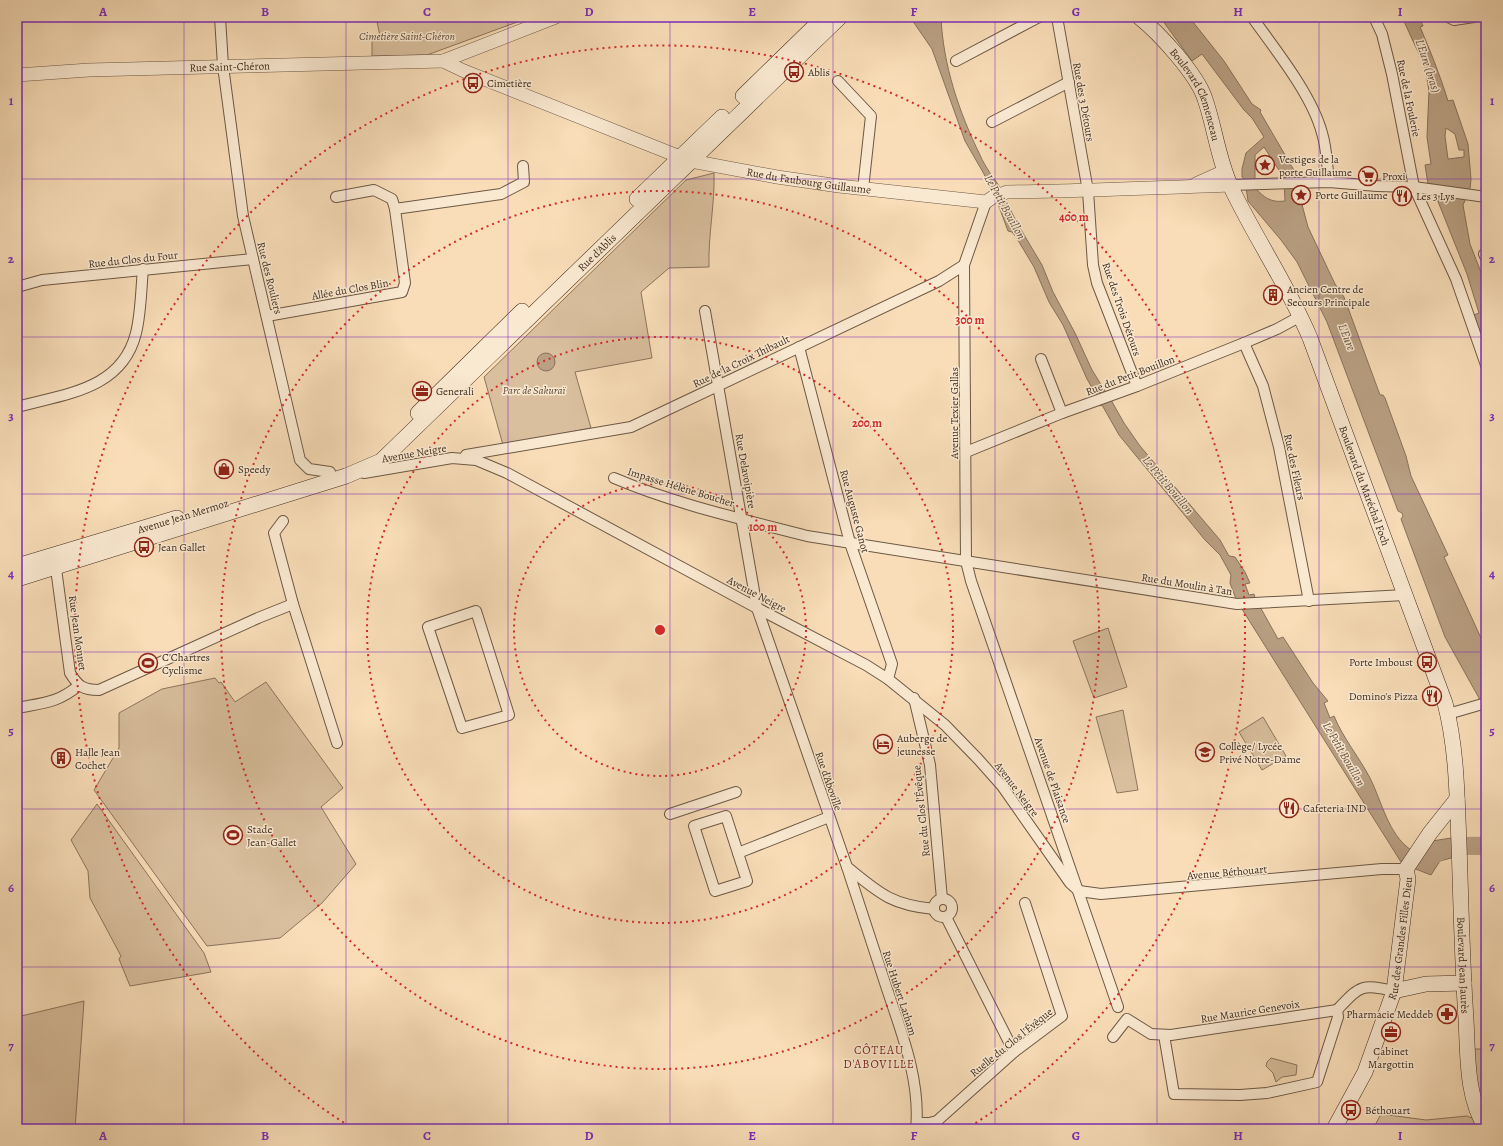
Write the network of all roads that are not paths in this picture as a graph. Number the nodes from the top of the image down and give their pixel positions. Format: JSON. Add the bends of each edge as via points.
{"nodes":[{"id":1,"x":220,"y":17,"type":"edge"},
{"id":2,"x":556,"y":17,"type":"edge"},
{"id":3,"x":824,"y":17,"type":"edge"},
{"id":4,"x":840,"y":17,"type":"edge"},
{"id":5,"x":1039,"y":17,"type":"edge"},
{"id":6,"x":1057,"y":17,"type":"edge"},
{"id":7,"x":1139,"y":17,"type":"edge"},
{"id":8,"x":1252,"y":17,"type":"edge"},
{"id":9,"x":1374,"y":17,"type":"edge"},
{"id":10,"x":1448,"y":17,"type":"edge"},
{"id":11,"x":1474,"y":17,"type":"edge"},
{"id":12,"x":443,"y":61,"type":"junction"},
{"id":13,"x":956,"y":61,"type":"dead end"},
{"id":14,"x":223,"y":66,"type":"junction"},
{"id":15,"x":17,"y":75,"type":"edge"},
{"id":16,"x":838,"y":81,"type":"dead end"},
{"id":17,"x":1069,"y":82,"type":"junction"},
{"id":18,"x":992,"y":122,"type":"dead end"},
{"id":19,"x":685,"y":159,"type":"junction"},
{"id":20,"x":523,"y":166,"type":"dead end"},
{"id":21,"x":1233,"y":180,"type":"junction"},
{"id":22,"x":1330,"y":182,"type":"junction"},
{"id":23,"x":1414,"y":187,"type":"junction"},
{"id":24,"x":863,"y":189,"type":"junction"},
{"id":25,"x":1088,"y":191,"type":"junction"},
{"id":26,"x":336,"y":197,"type":"dead end"},
{"id":27,"x":1486,"y":197,"type":"edge"},
{"id":28,"x":994,"y":198,"type":"junction"},
{"id":29,"x":396,"y":210,"type":"junction"},
{"id":30,"x":253,"y":259,"type":"junction"},
{"id":31,"x":964,"y":265,"type":"junction"},
{"id":32,"x":143,"y":269,"type":"junction"},
{"id":33,"x":17,"y":287,"type":"edge"},
{"id":34,"x":705,"y":311,"type":"dead end"},
{"id":35,"x":267,"y":316,"type":"junction"},
{"id":36,"x":1301,"y":316,"type":"junction"},
{"id":37,"x":1244,"y":343,"type":"junction"},
{"id":38,"x":799,"y":347,"type":"junction"},
{"id":39,"x":1041,"y":359,"type":"dead end"},
{"id":40,"x":1486,"y":365,"type":"edge"},
{"id":41,"x":719,"y":385,"type":"junction"},
{"id":42,"x":1137,"y":386,"type":"junction"},
{"id":43,"x":17,"y":406,"type":"edge"},
{"id":44,"x":1062,"y":413,"type":"junction"},
{"id":45,"x":966,"y":452,"type":"junction"},
{"id":46,"x":376,"y":458,"type":"junction"},
{"id":47,"x":452,"y":458,"type":"junction"},
{"id":48,"x":395,"y":468,"type":"junction"},
{"id":49,"x":348,"y":470,"type":"junction"},
{"id":50,"x":330,"y":472,"type":"junction"},
{"id":51,"x":614,"y":478,"type":"dead end"},
{"id":52,"x":742,"y":519,"type":"junction"},
{"id":53,"x":283,"y":521,"type":"dead end"},
{"id":54,"x":850,"y":543,"type":"junction"},
{"id":55,"x":55,"y":561,"type":"junction"},
{"id":56,"x":966,"y":561,"type":"junction"},
{"id":57,"x":17,"y":566,"type":"edge"},
{"id":58,"x":17,"y":579,"type":"edge"},
{"id":59,"x":1406,"y":595,"type":"junction"},
{"id":60,"x":1309,"y":601,"type":"junction"},
{"id":61,"x":293,"y":604,"type":"junction"},
{"id":62,"x":757,"y":608,"type":"junction"},
{"id":63,"x":888,"y":679,"type":"junction"},
{"id":64,"x":78,"y":686,"type":"junction"},
{"id":65,"x":914,"y":698,"type":"junction"},
{"id":66,"x":1483,"y":704,"type":"edge"},
{"id":67,"x":17,"y":708,"type":"edge"},
{"id":68,"x":1448,"y":714,"type":"junction"},
{"id":69,"x":500,"y":718,"type":"joint"},
{"id":70,"x":337,"y":743,"type":"dead end"},
{"id":71,"x":736,"y":792,"type":"dead end"},
{"id":72,"x":1457,"y":799,"type":"junction"},
{"id":73,"x":670,"y":814,"type":"dead end"},
{"id":74,"x":829,"y":817,"type":"junction"},
{"id":75,"x":738,"y":853,"type":"junction"},
{"id":76,"x":847,"y":867,"type":"junction"},
{"id":77,"x":1407,"y":867,"type":"junction"},
{"id":78,"x":1079,"y":891,"type":"junction"},
{"id":79,"x":942,"y":899,"type":"junction"},
{"id":80,"x":1025,"y":903,"type":"dead end"},
{"id":81,"x":934,"y":909,"type":"junction"},
{"id":82,"x":946,"y":917,"type":"junction"},
{"id":83,"x":1464,"y":983,"type":"junction"},
{"id":84,"x":1394,"y":991,"type":"junction"},
{"id":85,"x":1118,"y":1007,"type":"dead end"},
{"id":86,"x":1337,"y":1010,"type":"junction"},
{"id":87,"x":1164,"y":1036,"type":"junction"},
{"id":88,"x":1113,"y":1037,"type":"dead end"},
{"id":89,"x":1014,"y":1052,"type":"junction"},
{"id":90,"x":917,"y":1126,"type":"edge"},
{"id":91,"x":1486,"y":1128,"type":"edge"},
{"id":92,"x":1334,"y":1129,"type":"edge"}],
"edges":[{"from":1,"to":14,"type":"street","name":"Rue des Rouliers"},
{"from":2,"to":12,"type":"street"},
{"from":3,"to":19,"type":"main road","name":"Rue d'Ablis"},
{"from":4,"to":19,"type":"main road","name":"Rue d'Ablis"},
{"from":5,"to":13,"type":"street"},
{"from":6,"to":17,"type":"street","name":"Rue des 3 Détours"},
{"from":7,"to":21,"type":"main road","name":"Boulevard Clemenceau","via":[[1170,47],[1204,97]]},
{"from":8,"to":22,"type":"street","via":[[1283,58],[1314,114],[1322,131]]},
{"from":9,"to":23,"type":"street","name":"Rue de la Foulerie","via":[[1382,34],[1392,74]]},
{"from":10,"to":11,"type":"street","via":[[1454,20]]},
{"from":12,"to":14,"type":"street","name":"Rue Saint-Chéron"},
{"from":12,"to":19,"type":"street","name":"Rue du Faubourg Guillaume"},
{"from":14,"to":15,"type":"street","name":"Rue Saint-Chéron"},
{"from":14,"to":30,"type":"street","name":"Rue des Rouliers","via":[[243,216]]},
{"from":16,"to":24,"type":"street","via":[[871,116]]},
{"from":17,"to":18,"type":"street"},
{"from":17,"to":25,"type":"street","name":"Rue des 3 Détours"},
{"from":19,"to":24,"type":"street","name":"Rue du Faubourg Guillaume","via":[[777,177]]},
{"from":19,"to":46,"type":"main road","name":"Rue d'Ablis","via":[[446,384]]},
{"from":19,"to":46,"type":"main road","name":"Rue d'Ablis","via":[[420,424]]},
{"from":20,"to":29,"type":"street","via":[[524,182],[501,194]]},
{"from":21,"to":22,"type":"street","via":[[1258,183]]},
{"from":21,"to":25,"type":"street","name":"Rue du Faubourg Guillaume","via":[[1191,186]]},
{"from":21,"to":36,"type":"main road","name":"Boulevard du Maréchal Foch"},
{"from":22,"to":23,"type":"street"},
{"from":23,"to":27,"type":"street"},
{"from":23,"to":40,"type":"street","name":"Rue de la Foulerie","via":[[1456,279]]},
{"from":24,"to":28,"type":"street","name":"Rue du Faubourg Guillaume"},
{"from":25,"to":28,"type":"street","name":"Rue du Faubourg Guillaume"},
{"from":25,"to":42,"type":"street","name":"Rue des Trois Détours","via":[[1093,265],[1097,283]]},
{"from":26,"to":29,"type":"street","via":[[374,190],[392,200]]},
{"from":28,"to":31,"type":"street"},
{"from":29,"to":35,"type":"street","name":"Allée du Clos Blin","via":[[405,283],[402,292]]},
{"from":30,"to":32,"type":"street","name":"Rue du Clos du Four"},
{"from":30,"to":35,"type":"street","name":"Rue des Rouliers"},
{"from":31,"to":38,"type":"street","name":"Rue de la Croix Thibault","via":[[938,281]]},
{"from":31,"to":45,"type":"street","name":"Avenue Texier Gallas"},
{"from":32,"to":33,"type":"street","name":"Rue du Clos du Four","via":[[42,280]]},
{"from":32,"to":43,"type":"street","via":[[136,333],[125,359],[110,375],[93,386]]},
{"from":34,"to":41,"type":"street","name":"Rue Delavoipière"},
{"from":35,"to":50,"type":"street","name":"Rue des Rouliers","via":[[300,460],[309,469]]},
{"from":36,"to":37,"type":"street","name":"Rue du Petit Bouillon"},
{"from":36,"to":59,"type":"main road","name":"Boulevard du Maréchal Foch"},
{"from":37,"to":42,"type":"street","name":"Rue du Petit Bouillon"},
{"from":37,"to":60,"type":"street","name":"Rue des Fileurs","via":[[1263,386],[1279,447]]},
{"from":38,"to":41,"type":"street","name":"Rue de la Croix Thibault"},
{"from":38,"to":54,"type":"street","name":"Rue Auguste Ganot"},
{"from":39,"to":44,"type":"street"},
{"from":41,"to":47,"type":"street","name":"Rue de la Croix Thibault","via":[[631,427]]},
{"from":41,"to":52,"type":"street","name":"Rue Delavoipière"},
{"from":42,"to":44,"type":"street","name":"Rue du Petit Bouillon"},
{"from":44,"to":45,"type":"street","name":"Rue du Petit Bouillon"},
{"from":45,"to":56,"type":"street","name":"Avenue Texier Gallas"},
{"from":46,"to":48,"type":"street"},
{"from":46,"to":49,"type":"main road","name":"Rue d'Ablis"},
{"from":47,"to":48,"type":"street","name":"Avenue Neigre"},
{"from":47,"to":62,"type":"street","name":"Avenue Neigre","via":[[476,460],[507,473]]},
{"from":48,"to":49,"type":"street","name":"Avenue Neigre"},
{"from":49,"to":50,"type":"main road","name":"Avenue Jean Mermoz"},
{"from":49,"to":55,"type":"main road","name":"Avenue Jean Mermoz","via":[[293,491]]},
{"from":50,"to":55,"type":"main road","name":"Avenue Jean Mermoz"},
{"from":51,"to":52,"type":"street","name":"Impasse Hélène Boucher","via":[[632,486]]},
{"from":52,"to":54,"type":"street","name":"Impasse Hélène Boucher","via":[[807,536]]},
{"from":52,"to":62,"type":"street","name":"Rue Delavoipière"},
{"from":53,"to":61,"type":"street","via":[[274,533]]},
{"from":54,"to":56,"type":"street","name":"Rue du Moulin à Tan"},
{"from":54,"to":63,"type":"street","name":"Rue Auguste Ganot","via":[[892,664]]},
{"from":55,"to":57,"type":"main road","name":"Avenue Jean Mermoz"},
{"from":55,"to":58,"type":"main road","name":"Avenue Jean Mermoz"},
{"from":55,"to":64,"type":"street","name":"Rue Jean Monnet","via":[[70,673]]},
{"from":56,"to":60,"type":"street","name":"Rue du Moulin à Tan","via":[[1237,604]]},
{"from":56,"to":78,"type":"street","name":"Avenue de Plaisance","via":[[971,582]]},
{"from":59,"to":60,"type":"street","name":"Rue du Moulin à Tan"},
{"from":59,"to":68,"type":"main road","name":"Boulevard du Maréchal Foch"},
{"from":61,"to":64,"type":"street","name":"Rue Jean Monnet","via":[[99,690],[84,690]]},
{"from":61,"to":70,"type":"street"},
{"from":62,"to":63,"type":"street","name":"Avenue Neigre"},
{"from":62,"to":74,"type":"street","name":"Rue d'Aboville"},
{"from":63,"to":65,"type":"street","name":"Avenue Neigre"},
{"from":64,"to":67,"type":"street","via":[[66,696],[52,702]]},
{"from":65,"to":78,"type":"street","name":"Avenue Neigre","via":[[946,725],[1002,786],[1070,883]]},
{"from":65,"to":79,"type":"street","name":"Rue du Clos l'Évêque","via":[[930,765]]},
{"from":66,"to":68,"type":"street"},
{"from":68,"to":72,"type":"main road","name":"Boulevard du Maréchal Foch"},
{"from":69,"to":69,"type":"street","via":[[509,715],[476,611],[428,627],[462,728]]},
{"from":71,"to":73,"type":"street"},
{"from":72,"to":77,"type":"main road","name":"Rue des Grandes Filles Dieu"},
{"from":72,"to":83,"type":"main road","name":"Boulevard Jean Jaurès"},
{"from":74,"to":75,"type":"street"},
{"from":74,"to":76,"type":"street","name":"Rue d'Aboville"},
{"from":75,"to":75,"type":"street","via":[[747,881],[715,891],[694,826],[726,816]]},
{"from":76,"to":81,"type":"street","via":[[876,891],[895,902],[911,907]]},
{"from":76,"to":90,"type":"street","name":"Rue Hubert Latham","via":[[912,1072]]},
{"from":77,"to":78,"type":"street","name":"Avenue Béthouart","via":[[1147,892],[1094,894]]},
{"from":77,"to":84,"type":"main road","name":"Rue des Grandes Filles Dieu","via":[[1408,879]]},
{"from":78,"to":85,"type":"street","name":"Avenue de Plaisance"},
{"from":79,"to":81,"type":"street","via":[[937,901]]},
{"from":79,"to":82,"type":"street","via":[[952,906]]},
{"from":80,"to":89,"type":"street","name":"Ruelle du Clos l'Évêque","via":[[1062,1016]]},
{"from":81,"to":82,"type":"street","via":[[938,916]]},
{"from":82,"to":89,"type":"street"},
{"from":83,"to":84,"type":"main road","via":[[1426,984]]},
{"from":83,"to":91,"type":"main road","name":"Boulevard Jean Jaurès","via":[[1472,1089],[1479,1117]]},
{"from":84,"to":86,"type":"street","via":[[1370,986],[1361,988],[1347,998]]},
{"from":84,"to":92,"type":"main road","name":"Rue des Grandes Filles Dieu","via":[[1365,1072]]},
{"from":86,"to":87,"type":"street","name":"Rue Maurice Genevoix"},
{"from":86,"to":87,"type":"street","via":[[1338,1016],[1317,1082],[1267,1093],[1174,1094]]},
{"from":87,"to":88,"type":"street","name":"Rue Maurice Genevoix","via":[[1151,1034],[1127,1019]]},
{"from":89,"to":90,"type":"street","name":"Ruelle du Clos l'Évêque","via":[[937,1120]]}]}
